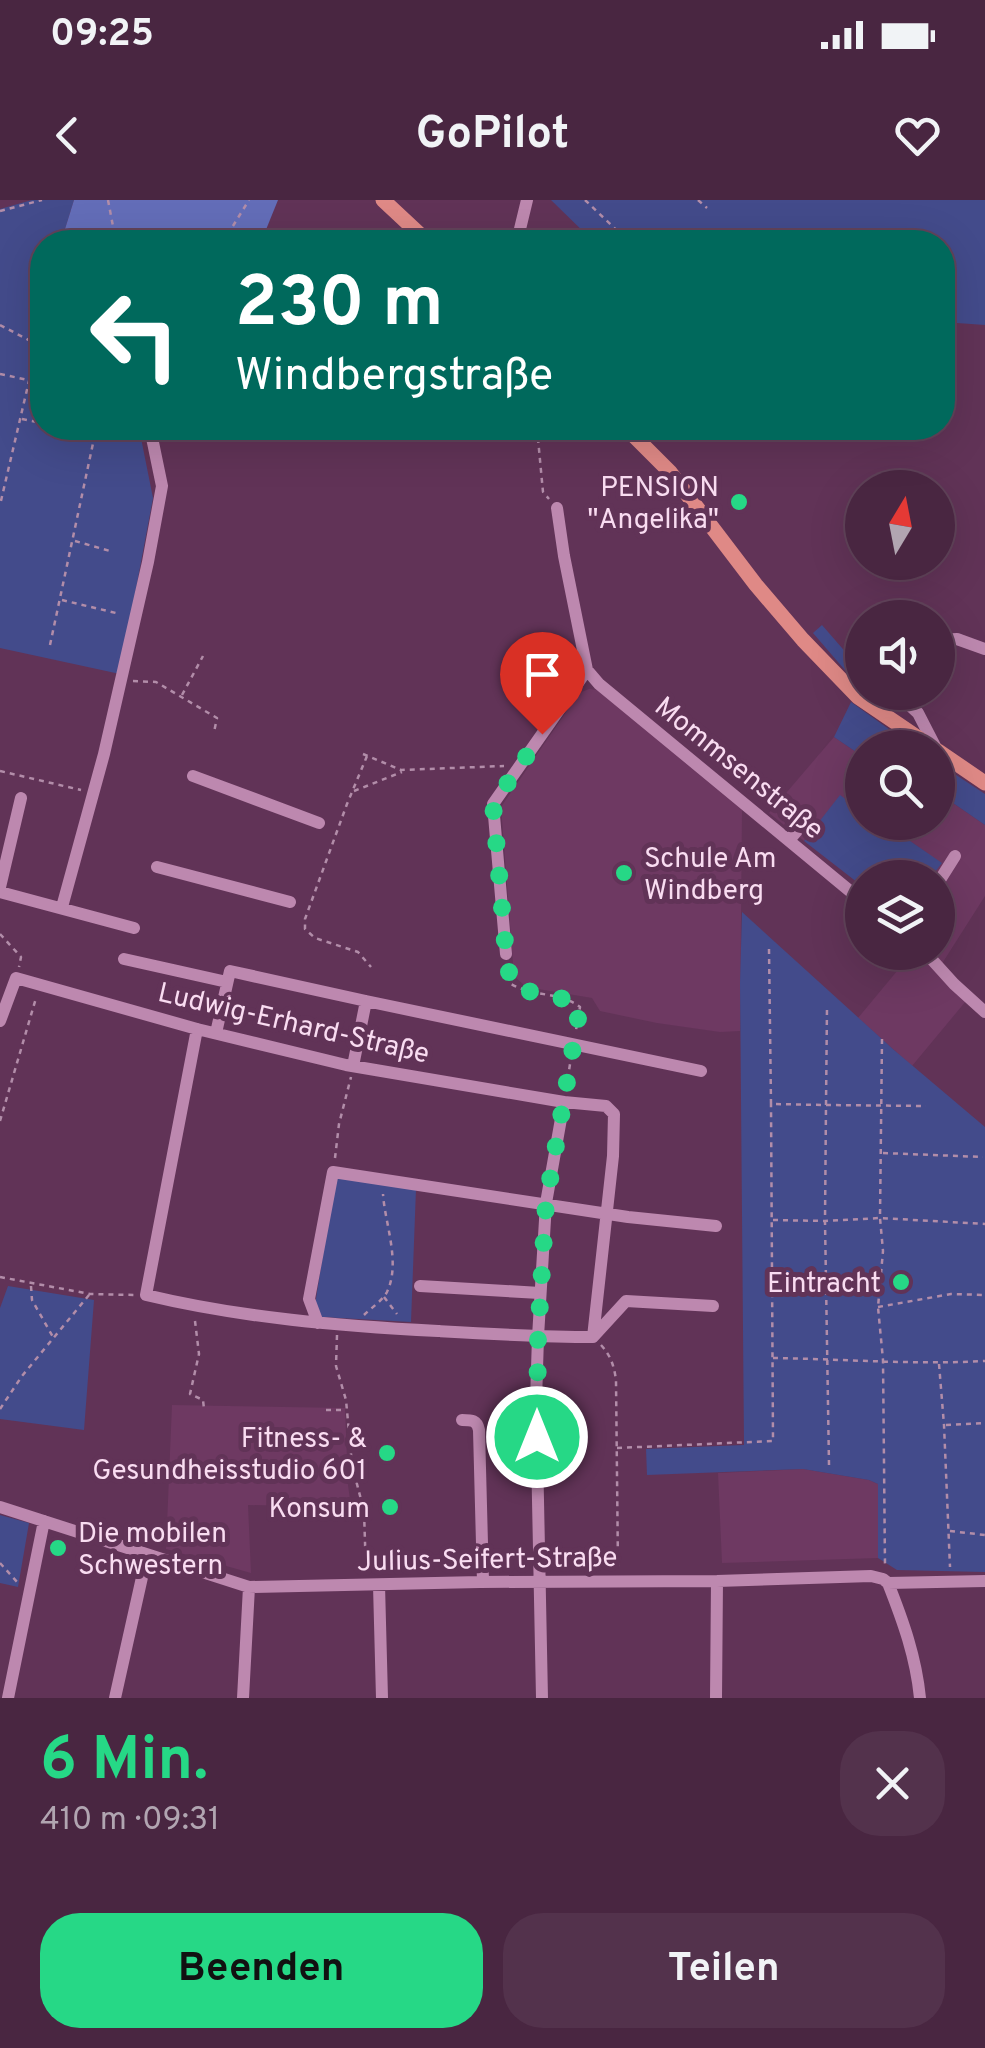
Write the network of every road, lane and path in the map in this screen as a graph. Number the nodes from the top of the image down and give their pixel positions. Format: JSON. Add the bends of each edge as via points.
{"nodes":[{"id":1,"x":42,"y":200,"type":"edge"},
{"id":2,"x":108,"y":200,"type":"edge"},
{"id":3,"x":249,"y":200,"type":"edge"},
{"id":4,"x":383,"y":200,"type":"edge"},
{"id":5,"x":527,"y":200,"type":"edge"},
{"id":6,"x":585,"y":200,"type":"edge"},
{"id":7,"x":698,"y":200,"type":"edge"},
{"id":8,"x":707,"y":208,"type":"dead end"},
{"id":9,"x":0,"y":211,"type":"edge"},
{"id":10,"x":114,"y":230,"type":"edge"},
{"id":11,"x":230,"y":230,"type":"edge"},
{"id":12,"x":415,"y":230,"type":"edge"},
{"id":13,"x":520,"y":230,"type":"edge"},
{"id":14,"x":616,"y":230,"type":"edge"},
{"id":15,"x":0,"y":326,"type":"edge"},
{"id":16,"x":30,"y":341,"type":"edge"},
{"id":17,"x":0,"y":374,"type":"edge"},
{"id":18,"x":30,"y":378,"type":"edge"},
{"id":19,"x":29,"y":381,"type":"junction"},
{"id":20,"x":21,"y":419,"type":"junction"},
{"id":21,"x":30,"y":421,"type":"edge"},
{"id":22,"x":95,"y":440,"type":"edge"},
{"id":23,"x":152,"y":440,"type":"edge"},
{"id":24,"x":538,"y":440,"type":"edge"},
{"id":25,"x":638,"y":440,"type":"edge"},
{"id":26,"x":0,"y":469,"type":"edge"},
{"id":27,"x":8,"y":471,"type":"junction"},
{"id":28,"x":0,"y":505,"type":"edge"},
{"id":29,"x":557,"y":508,"type":"joint"},
{"id":30,"x":73,"y":541,"type":"junction"},
{"id":31,"x":110,"y":551,"type":"dead end"},
{"id":32,"x":61,"y":600,"type":"junction"},
{"id":33,"x":120,"y":614,"type":"dead end"},
{"id":34,"x":955,"y":639,"type":"edge"},
{"id":35,"x":50,"y":646,"type":"dead end"},
{"id":36,"x":985,"y":649,"type":"edge"},
{"id":37,"x":202,"y":656,"type":"dead end"},
{"id":38,"x":587,"y":670,"type":"junction"},
{"id":39,"x":121,"y":680,"type":"junction"},
{"id":40,"x":181,"y":696,"type":"junction"},
{"id":41,"x":909,"y":730,"type":"edge"},
{"id":42,"x":214,"y":732,"type":"dead end"},
{"id":43,"x":955,"y":762,"type":"edge"},
{"id":44,"x":520,"y":766,"type":"junction"},
{"id":45,"x":405,"y":770,"type":"junction"},
{"id":46,"x":0,"y":771,"type":"edge"},
{"id":47,"x":192,"y":776,"type":"dead end"},
{"id":48,"x":985,"y":784,"type":"edge"},
{"id":49,"x":352,"y":792,"type":"junction"},
{"id":50,"x":92,"y":793,"type":"junction"},
{"id":51,"x":21,"y":798,"type":"dead end"},
{"id":52,"x":319,"y":823,"type":"dead end"},
{"id":53,"x":801,"y":826,"type":"dead end"},
{"id":54,"x":790,"y":839,"type":"junction"},
{"id":55,"x":954,"y":856,"type":"dead end"},
{"id":56,"x":952,"y":860,"type":"edge"},
{"id":57,"x":157,"y":867,"type":"dead end"},
{"id":58,"x":845,"y":886,"type":"edge"},
{"id":59,"x":0,"y":890,"type":"edge"},
{"id":60,"x":290,"y":902,"type":"dead end"},
{"id":61,"x":62,"y":907,"type":"junction"},
{"id":62,"x":134,"y":928,"type":"dead end"},
{"id":63,"x":0,"y":934,"type":"edge"},
{"id":64,"x":769,"y":948,"type":"dead end"},
{"id":65,"x":506,"y":954,"type":"joint"},
{"id":66,"x":124,"y":959,"type":"dead end"},
{"id":67,"x":371,"y":966,"type":"dead end"},
{"id":68,"x":941,"y":970,"type":"edge"},
{"id":69,"x":16,"y":978,"type":"junction"},
{"id":70,"x":227,"y":982,"type":"junction"},
{"id":71,"x":40,"y":986,"type":"junction"},
{"id":72,"x":366,"y":1001,"type":"junction"},
{"id":73,"x":828,"y":1007,"type":"dead end"},
{"id":74,"x":985,"y":1012,"type":"edge"},
{"id":75,"x":0,"y":1021,"type":"edge"},
{"id":76,"x":197,"y":1029,"type":"junction"},
{"id":77,"x":216,"y":1033,"type":"junction"},
{"id":78,"x":882,"y":1039,"type":"dead end"},
{"id":79,"x":574,"y":1044,"type":"junction"},
{"id":80,"x":353,"y":1066,"type":"junction"},
{"id":81,"x":701,"y":1071,"type":"dead end"},
{"id":82,"x":564,"y":1102,"type":"junction"},
{"id":83,"x":771,"y":1104,"type":"junction"},
{"id":84,"x":826,"y":1105,"type":"junction"},
{"id":85,"x":882,"y":1105,"type":"junction"},
{"id":86,"x":926,"y":1106,"type":"dead end"},
{"id":87,"x":0,"y":1121,"type":"edge"},
{"id":88,"x":882,"y":1152,"type":"junction"},
{"id":89,"x":983,"y":1157,"type":"edge"},
{"id":90,"x":333,"y":1172,"type":"junction"},
{"id":91,"x":381,"y":1179,"type":"junction"},
{"id":92,"x":546,"y":1203,"type":"junction"},
{"id":93,"x":607,"y":1213,"type":"junction"},
{"id":94,"x":880,"y":1218,"type":"junction"},
{"id":95,"x":771,"y":1220,"type":"junction"},
{"id":96,"x":825,"y":1221,"type":"junction"},
{"id":97,"x":985,"y":1224,"type":"edge"},
{"id":98,"x":716,"y":1226,"type":"dead end"},
{"id":99,"x":0,"y":1278,"type":"edge"},
{"id":100,"x":30,"y":1284,"type":"junction"},
{"id":101,"x":420,"y":1286,"type":"dead end"},
{"id":102,"x":540,"y":1293,"type":"junction"},
{"id":103,"x":90,"y":1294,"type":"junction"},
{"id":104,"x":146,"y":1295,"type":"junction"},
{"id":105,"x":985,"y":1295,"type":"edge"},
{"id":106,"x":384,"y":1296,"type":"junction"},
{"id":107,"x":192,"y":1306,"type":"junction"},
{"id":108,"x":713,"y":1306,"type":"dead end"},
{"id":109,"x":878,"y":1307,"type":"junction"},
{"id":110,"x":318,"y":1323,"type":"junction"},
{"id":111,"x":338,"y":1324,"type":"junction"},
{"id":112,"x":361,"y":1326,"type":"junction"},
{"id":113,"x":403,"y":1329,"type":"junction"},
{"id":114,"x":538,"y":1337,"type":"junction"},
{"id":115,"x":593,"y":1337,"type":"junction"},
{"id":116,"x":54,"y":1338,"type":"junction"},
{"id":117,"x":772,"y":1358,"type":"junction"},
{"id":118,"x":828,"y":1358,"type":"junction"},
{"id":119,"x":883,"y":1360,"type":"junction"},
{"id":120,"x":985,"y":1361,"type":"edge"},
{"id":121,"x":939,"y":1364,"type":"junction"},
{"id":122,"x":0,"y":1409,"type":"edge"},
{"id":123,"x":204,"y":1409,"type":"dead end"},
{"id":124,"x":326,"y":1410,"type":"dead end"},
{"id":125,"x":347,"y":1410,"type":"junction"},
{"id":126,"x":462,"y":1420,"type":"dead end"},
{"id":127,"x":985,"y":1424,"type":"edge"},
{"id":128,"x":944,"y":1425,"type":"junction"},
{"id":129,"x":617,"y":1448,"type":"junction"},
{"id":130,"x":828,"y":1466,"type":"dead end"},
{"id":131,"x":0,"y":1507,"type":"edge"},
{"id":132,"x":44,"y":1521,"type":"junction"},
{"id":133,"x":949,"y":1531,"type":"junction"},
{"id":134,"x":985,"y":1535,"type":"edge"},
{"id":135,"x":147,"y":1554,"type":"junction"},
{"id":136,"x":0,"y":1563,"type":"edge"},
{"id":137,"x":618,"y":1581,"type":"junction"},
{"id":138,"x":717,"y":1581,"type":"junction"},
{"id":139,"x":985,"y":1581,"type":"edge"},
{"id":140,"x":483,"y":1582,"type":"junction"},
{"id":141,"x":950,"y":1582,"type":"junction"},
{"id":142,"x":540,"y":1583,"type":"junction"},
{"id":143,"x":888,"y":1583,"type":"junction"},
{"id":144,"x":373,"y":1585,"type":"junction"},
{"id":145,"x":249,"y":1588,"type":"junction"},
{"id":146,"x":31,"y":1592,"type":"junction"},
{"id":147,"x":8,"y":1698,"type":"edge"},
{"id":148,"x":115,"y":1698,"type":"edge"},
{"id":149,"x":243,"y":1698,"type":"edge"},
{"id":150,"x":382,"y":1698,"type":"edge"},
{"id":151,"x":542,"y":1698,"type":"edge"},
{"id":152,"x":716,"y":1698,"type":"edge"},
{"id":153,"x":920,"y":1698,"type":"edge"}],
"edges":[{"from":1,"to":9,"type":"path"},
{"from":2,"to":10,"type":"path"},
{"from":3,"to":11,"type":"path"},
{"from":4,"to":12,"type":"main road"},
{"from":5,"to":13,"type":"street"},
{"from":6,"to":14,"type":"path"},
{"from":7,"to":8,"type":"path"},
{"from":15,"to":16,"type":"path"},
{"from":17,"to":19,"type":"path"},
{"from":18,"to":19,"type":"path"},
{"from":19,"to":20,"type":"path"},
{"from":20,"to":21,"type":"path"},
{"from":20,"to":27,"type":"path"},
{"from":22,"to":30,"type":"path"},
{"from":23,"to":39,"type":"street","via":[[162,486]]},
{"from":24,"to":29,"type":"path","via":[[544,492]]},
{"from":25,"to":41,"type":"main road","via":[[803,640],[858,696]]},
{"from":26,"to":27,"type":"path"},
{"from":27,"to":28,"type":"path"},
{"from":29,"to":38,"type":"street"},
{"from":30,"to":31,"type":"path"},
{"from":30,"to":32,"type":"path"},
{"from":32,"to":33,"type":"path"},
{"from":32,"to":35,"type":"path"},
{"from":34,"to":36,"type":"street"},
{"from":37,"to":40,"type":"path"},
{"from":38,"to":44,"type":"street"},
{"from":38,"to":54,"type":"street","name":"Mommsenstraße"},
{"from":39,"to":40,"type":"path","via":[[156,682]]},
{"from":39,"to":50,"type":"street"},
{"from":40,"to":42,"type":"path","via":[[217,718]]},
{"from":43,"to":48,"type":"main road"},
{"from":44,"to":45,"type":"path"},
{"from":44,"to":65,"type":"street","via":[[493,804]]},
{"from":45,"to":49,"type":"path"},
{"from":45,"to":49,"type":"path","via":[[365,755]]},
{"from":46,"to":50,"type":"path"},
{"from":47,"to":52,"type":"street"},
{"from":49,"to":67,"type":"path","via":[[305,929],[358,952]]},
{"from":50,"to":61,"type":"street"},
{"from":51,"to":59,"type":"street"},
{"from":53,"to":54,"type":"street"},
{"from":54,"to":58,"type":"street","name":"Mommsenstraße"},
{"from":55,"to":56,"type":"street"},
{"from":57,"to":60,"type":"street"},
{"from":59,"to":61,"type":"street"},
{"from":61,"to":62,"type":"street"},
{"from":63,"to":69,"type":"path","via":[[21,958]]},
{"from":64,"to":83,"type":"path"},
{"from":65,"to":79,"type":"path","via":[[511,984],[580,1007]]},
{"from":66,"to":70,"type":"street"},
{"from":68,"to":74,"type":"street"},
{"from":69,"to":71,"type":"street","name":"Ludwig-Erhard-Straße"},
{"from":69,"to":75,"type":"street"},
{"from":70,"to":72,"type":"street","via":[[230,972]]},
{"from":70,"to":77,"type":"street"},
{"from":71,"to":76,"type":"street","name":"Ludwig-Erhard-Straße"},
{"from":71,"to":87,"type":"path"},
{"from":72,"to":79,"type":"street"},
{"from":72,"to":80,"type":"street"},
{"from":73,"to":84,"type":"path"},
{"from":76,"to":77,"type":"street","name":"Ludwig-Erhard-Straße"},
{"from":76,"to":104,"type":"street"},
{"from":77,"to":80,"type":"street","name":"Ludwig-Erhard-Straße"},
{"from":78,"to":85,"type":"path"},
{"from":79,"to":81,"type":"street"},
{"from":79,"to":82,"type":"path"},
{"from":80,"to":82,"type":"street","name":"Ludwig-Erhard-Straße"},
{"from":80,"to":90,"type":"path"},
{"from":82,"to":92,"type":"street"},
{"from":82,"to":93,"type":"street","name":"Ludwig-Erhard-Straße","via":[[606,1106],[614,1114]]},
{"from":83,"to":84,"type":"path"},
{"from":83,"to":95,"type":"path"},
{"from":84,"to":85,"type":"path"},
{"from":84,"to":96,"type":"path"},
{"from":85,"to":86,"type":"path"},
{"from":85,"to":88,"type":"path"},
{"from":88,"to":89,"type":"path"},
{"from":88,"to":94,"type":"path"},
{"from":90,"to":91,"type":"street"},
{"from":90,"to":110,"type":"street","via":[[310,1299]]},
{"from":91,"to":92,"type":"street"},
{"from":91,"to":106,"type":"path","via":[[392,1252]]},
{"from":92,"to":93,"type":"street"},
{"from":92,"to":102,"type":"street"},
{"from":93,"to":98,"type":"street"},
{"from":93,"to":115,"type":"street"},
{"from":94,"to":96,"type":"path"},
{"from":94,"to":97,"type":"path"},
{"from":94,"to":109,"type":"path"},
{"from":95,"to":96,"type":"path"},
{"from":95,"to":117,"type":"path"},
{"from":96,"to":118,"type":"path"},
{"from":99,"to":100,"type":"path"},
{"from":100,"to":103,"type":"path"},
{"from":100,"to":116,"type":"path"},
{"from":101,"to":102,"type":"street"},
{"from":102,"to":114,"type":"street"},
{"from":103,"to":104,"type":"path"},
{"from":103,"to":116,"type":"path"},
{"from":104,"to":107,"type":"street"},
{"from":105,"to":109,"type":"path"},
{"from":106,"to":112,"type":"path"},
{"from":106,"to":113,"type":"path"},
{"from":107,"to":110,"type":"street"},
{"from":107,"to":123,"type":"path","via":[[199,1354],[190,1394],[203,1400]]},
{"from":108,"to":115,"type":"street","via":[[626,1301]]},
{"from":109,"to":119,"type":"path"},
{"from":110,"to":111,"type":"street"},
{"from":111,"to":112,"type":"street"},
{"from":111,"to":125,"type":"path","via":[[336,1366]]},
{"from":112,"to":113,"type":"street"},
{"from":113,"to":114,"type":"street"},
{"from":114,"to":115,"type":"street"},
{"from":114,"to":142,"type":"street"},
{"from":115,"to":129,"type":"path","via":[[614,1364]]},
{"from":116,"to":122,"type":"path"},
{"from":117,"to":118,"type":"path"},
{"from":117,"to":129,"type":"path","via":[[773,1441]]},
{"from":118,"to":119,"type":"path"},
{"from":118,"to":130,"type":"path"},
{"from":119,"to":121,"type":"path"},
{"from":119,"to":143,"type":"path"},
{"from":120,"to":121,"type":"path"},
{"from":121,"to":128,"type":"path"},
{"from":124,"to":125,"type":"path"},
{"from":125,"to":144,"type":"path"},
{"from":126,"to":140,"type":"street","via":[[480,1430]]},
{"from":127,"to":128,"type":"path"},
{"from":128,"to":133,"type":"path"},
{"from":129,"to":137,"type":"path"},
{"from":131,"to":132,"type":"street","name":"Julius-Seifert-Straße"},
{"from":132,"to":135,"type":"street","name":"Julius-Seifert-Straße"},
{"from":132,"to":146,"type":"street"},
{"from":133,"to":134,"type":"path"},
{"from":133,"to":141,"type":"path"},
{"from":135,"to":145,"type":"street","name":"Julius-Seifert-Straße"},
{"from":135,"to":148,"type":"street"},
{"from":136,"to":146,"type":"path"},
{"from":137,"to":138,"type":"street","name":"Julius-Seifert-Straße"},
{"from":137,"to":142,"type":"street","name":"Julius-Seifert-Straße"},
{"from":138,"to":143,"type":"street","name":"Julius-Seifert-Straße","via":[[871,1576]]},
{"from":138,"to":152,"type":"street"},
{"from":139,"to":141,"type":"street","name":"Julius-Seifert-Straße"},
{"from":140,"to":142,"type":"street","name":"Julius-Seifert-Straße"},
{"from":140,"to":144,"type":"street","name":"Julius-Seifert-Straße"},
{"from":141,"to":143,"type":"street","name":"Julius-Seifert-Straße"},
{"from":142,"to":151,"type":"street"},
{"from":143,"to":153,"type":"street","via":[[918,1672]]},
{"from":144,"to":145,"type":"street","name":"Julius-Seifert-Straße"},
{"from":144,"to":150,"type":"street"},
{"from":145,"to":149,"type":"street"},
{"from":146,"to":147,"type":"street"}]}
